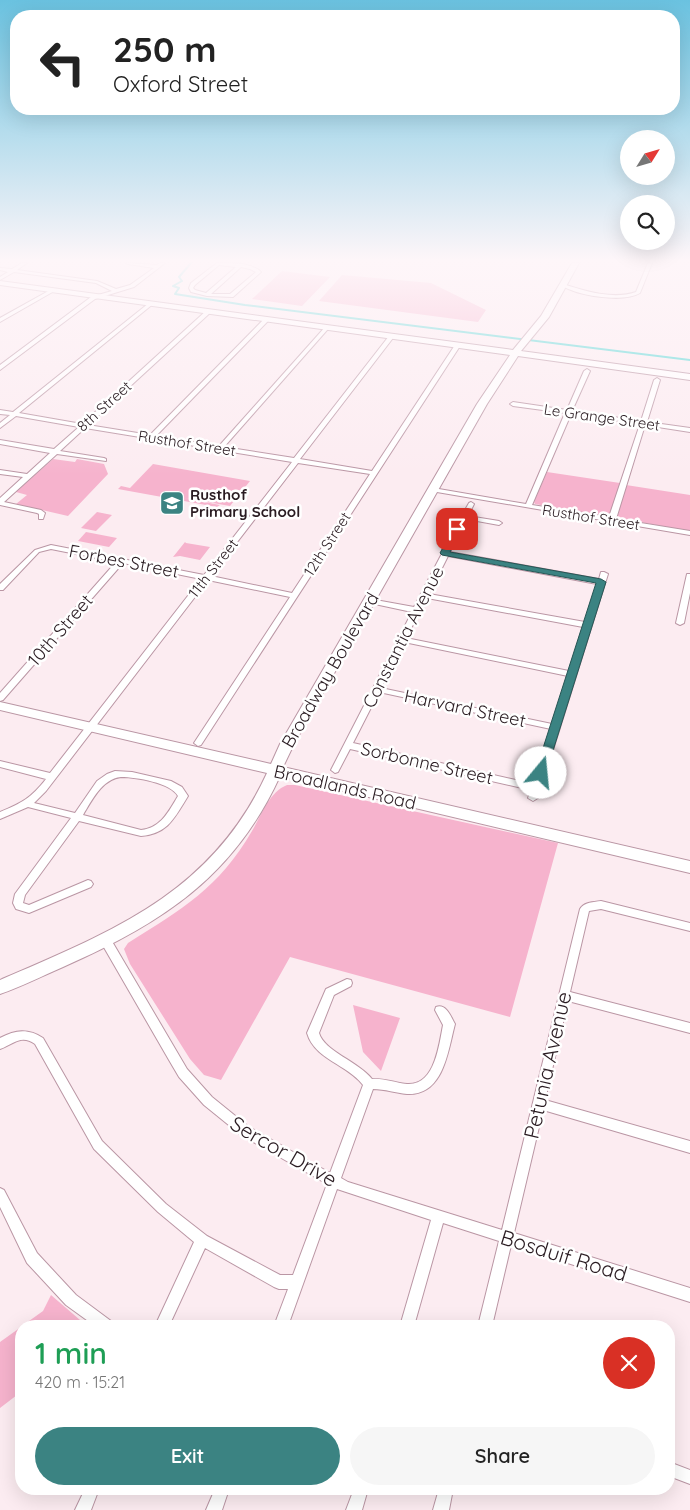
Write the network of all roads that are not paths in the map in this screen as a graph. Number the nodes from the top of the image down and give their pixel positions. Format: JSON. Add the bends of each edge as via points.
{"nodes":[{"id":1,"x":46,"y":333,"type":"edge"},
{"id":2,"x":115,"y":333,"type":"edge"},
{"id":3,"x":184,"y":333,"type":"edge"},
{"id":4,"x":253,"y":333,"type":"edge"},
{"id":5,"x":321,"y":333,"type":"edge"},
{"id":6,"x":365,"y":333,"type":"edge"},
{"id":7,"x":532,"y":333,"type":"edge"},
{"id":8,"x":391,"y":337,"type":"junction"},
{"id":9,"x":457,"y":346,"type":"junction"},
{"id":10,"x":515,"y":354,"type":"junction"},
{"id":11,"x":0,"y":368,"type":"edge"},
{"id":12,"x":587,"y":371,"type":"dead end"},
{"id":13,"x":690,"y":377,"type":"edge"},
{"id":14,"x":657,"y":380,"type":"dead end"},
{"id":15,"x":513,"y":404,"type":"dead end"},
{"id":16,"x":0,"y":412,"type":"edge"},
{"id":17,"x":569,"y":412,"type":"junction"},
{"id":18,"x":16,"y":415,"type":"junction"},
{"id":19,"x":642,"y":423,"type":"junction"},
{"id":20,"x":0,"y":426,"type":"edge"},
{"id":21,"x":83,"y":426,"type":"junction"},
{"id":22,"x":690,"y":430,"type":"edge"},
{"id":23,"x":151,"y":437,"type":"junction"},
{"id":24,"x":0,"y":442,"type":"edge"},
{"id":25,"x":220,"y":448,"type":"junction"},
{"id":26,"x":56,"y":451,"type":"junction"},
{"id":27,"x":104,"y":460,"type":"dead end"},
{"id":28,"x":296,"y":461,"type":"junction"},
{"id":29,"x":0,"y":472,"type":"edge"},
{"id":30,"x":373,"y":473,"type":"junction"},
{"id":31,"x":28,"y":476,"type":"junction"},
{"id":32,"x":433,"y":490,"type":"junction"},
{"id":33,"x":0,"y":502,"type":"edge"},
{"id":34,"x":470,"y":504,"type":"dead end"},
{"id":35,"x":528,"y":506,"type":"junction"},
{"id":36,"x":464,"y":517,"type":"junction"},
{"id":37,"x":41,"y":518,"type":"dead end"},
{"id":38,"x":612,"y":520,"type":"junction"},
{"id":39,"x":499,"y":523,"type":"dead end"},
{"id":40,"x":690,"y":533,"type":"edge"},
{"id":41,"x":445,"y":553,"type":"junction"},
{"id":42,"x":121,"y":561,"type":"junction"},
{"id":43,"x":690,"y":576,"type":"edge"},
{"id":44,"x":206,"y":577,"type":"junction"},
{"id":45,"x":0,"y":588,"type":"edge"},
{"id":46,"x":424,"y":594,"type":"junction"},
{"id":47,"x":293,"y":596,"type":"junction"},
{"id":48,"x":370,"y":601,"type":"junction"},
{"id":49,"x":416,"y":610,"type":"junction"},
{"id":50,"x":680,"y":623,"type":"dead end"},
{"id":51,"x":587,"y":625,"type":"junction"},
{"id":52,"x":401,"y":639,"type":"junction"},
{"id":53,"x":572,"y":674,"type":"junction"},
{"id":54,"x":376,"y":689,"type":"junction"},
{"id":55,"x":0,"y":698,"type":"edge"},
{"id":56,"x":0,"y":706,"type":"edge"},
{"id":57,"x":91,"y":727,"type":"junction"},
{"id":58,"x":555,"y":727,"type":"junction"},
{"id":59,"x":198,"y":743,"type":"dead end"},
{"id":60,"x":348,"y":745,"type":"junction"},
{"id":61,"x":0,"y":764,"type":"edge"},
{"id":62,"x":274,"y":770,"type":"junction"},
{"id":63,"x":335,"y":770,"type":"dead end"},
{"id":64,"x":52,"y":777,"type":"junction"},
{"id":65,"x":536,"y":788,"type":"junction"},
{"id":66,"x":533,"y":798,"type":"dead end"},
{"id":67,"x":27,"y":804,"type":"junction"},
{"id":68,"x":0,"y":816,"type":"edge"},
{"id":69,"x":77,"y":816,"type":"junction"},
{"id":70,"x":690,"y":868,"type":"edge"},
{"id":71,"x":88,"y":884,"type":"dead end"},
{"id":72,"x":690,"y":927,"type":"edge"},
{"id":73,"x":106,"y":941,"type":"junction"},
{"id":74,"x":347,"y":983,"type":"dead end"},
{"id":75,"x":0,"y":987,"type":"edge"},
{"id":76,"x":564,"y":995,"type":"junction"},
{"id":77,"x":440,"y":1010,"type":"dead end"},
{"id":78,"x":690,"y":1028,"type":"edge"},
{"id":79,"x":0,"y":1044,"type":"edge"},
{"id":80,"x":369,"y":1084,"type":"junction"},
{"id":81,"x":538,"y":1104,"type":"junction"},
{"id":82,"x":690,"y":1147,"type":"edge"},
{"id":83,"x":334,"y":1181,"type":"junction"},
{"id":84,"x":0,"y":1194,"type":"edge"},
{"id":85,"x":438,"y":1217,"type":"junction"},
{"id":86,"x":506,"y":1236,"type":"junction"},
{"id":87,"x":202,"y":1240,"type":"junction"},
{"id":88,"x":297,"y":1282,"type":"junction"},
{"id":89,"x":690,"y":1295,"type":"edge"},
{"id":90,"x":98,"y":1320,"type":"edge"},
{"id":91,"x":165,"y":1320,"type":"edge"},
{"id":92,"x":283,"y":1320,"type":"edge"},
{"id":93,"x":409,"y":1320,"type":"edge"},
{"id":94,"x":486,"y":1320,"type":"edge"},
{"id":95,"x":675,"y":1471,"type":"edge"},
{"id":96,"x":690,"y":1477,"type":"edge"},
{"id":97,"x":89,"y":1495,"type":"edge"},
{"id":98,"x":220,"y":1495,"type":"edge"},
{"id":99,"x":358,"y":1495,"type":"edge"},
{"id":100,"x":445,"y":1495,"type":"edge"},
{"id":101,"x":83,"y":1510,"type":"edge"},
{"id":102,"x":214,"y":1510,"type":"edge"},
{"id":103,"x":354,"y":1510,"type":"edge"},
{"id":104,"x":441,"y":1510,"type":"edge"}],
"edges":[{"from":1,"to":11,"type":"street"},
{"from":2,"to":18,"type":"street"},
{"from":3,"to":21,"type":"street","name":"8th Street"},
{"from":4,"to":23,"type":"street"},
{"from":5,"to":25,"type":"street"},
{"from":6,"to":8,"type":"main road"},
{"from":7,"to":10,"type":"main road","name":"Broadway Boulevard"},
{"from":8,"to":9,"type":"main road"},
{"from":8,"to":28,"type":"street","name":"11th Street"},
{"from":9,"to":10,"type":"main road"},
{"from":9,"to":30,"type":"street","name":"12th Street"},
{"from":10,"to":13,"type":"main road"},
{"from":10,"to":32,"type":"main road","name":"Broadway Boulevard"},
{"from":12,"to":17,"type":"street"},
{"from":14,"to":19,"type":"street"},
{"from":15,"to":17,"type":"street","name":"Le Grange Street"},
{"from":16,"to":18,"type":"street","name":"Rusthof Street"},
{"from":17,"to":19,"type":"street","name":"Le Grange Street"},
{"from":17,"to":35,"type":"street"},
{"from":18,"to":20,"type":"street"},
{"from":18,"to":21,"type":"street","name":"Rusthof Street"},
{"from":19,"to":22,"type":"street","name":"Le Grange Street"},
{"from":19,"to":38,"type":"street"},
{"from":21,"to":23,"type":"street","name":"Rusthof Street"},
{"from":21,"to":26,"type":"street","name":"8th Street"},
{"from":23,"to":25,"type":"street","name":"Rusthof Street"},
{"from":24,"to":26,"type":"street"},
{"from":25,"to":28,"type":"street","name":"Rusthof Street"},
{"from":26,"to":27,"type":"street"},
{"from":26,"to":31,"type":"street","name":"8th Street"},
{"from":28,"to":30,"type":"street","name":"Rusthof Street"},
{"from":28,"to":44,"type":"street","name":"11th Street"},
{"from":29,"to":31,"type":"street"},
{"from":30,"to":47,"type":"street","name":"12th Street"},
{"from":31,"to":33,"type":"street","name":"8th Street"},
{"from":32,"to":35,"type":"street","name":"Rusthof Street"},
{"from":32,"to":48,"type":"main road","name":"Broadway Boulevard"},
{"from":33,"to":37,"type":"street","via":[[39,511]]},
{"from":34,"to":36,"type":"street","name":"Constantia Avenue"},
{"from":35,"to":38,"type":"street","name":"Rusthof Street"},
{"from":36,"to":39,"type":"street"},
{"from":36,"to":41,"type":"street","name":"Constantia Avenue"},
{"from":38,"to":40,"type":"street","name":"Rusthof Street"},
{"from":41,"to":46,"type":"street","name":"Constantia Avenue"},
{"from":41,"to":51,"type":"street","via":[[602,578]]},
{"from":42,"to":44,"type":"street","name":"Forbes Street"},
{"from":42,"to":45,"type":"street","name":"Forbes Street","via":[[44,548],[37,550]]},
{"from":42,"to":55,"type":"street","name":"10th Street"},
{"from":43,"to":50,"type":"street"},
{"from":44,"to":47,"type":"street","name":"Forbes Street"},
{"from":44,"to":57,"type":"street","name":"11th Street"},
{"from":46,"to":49,"type":"street","name":"Constantia Avenue"},
{"from":46,"to":51,"type":"street"},
{"from":47,"to":59,"type":"street","name":"12th Street"},
{"from":48,"to":49,"type":"street"},
{"from":48,"to":62,"type":"main road","name":"Broadway Boulevard"},
{"from":49,"to":52,"type":"street","name":"Constantia Avenue"},
{"from":51,"to":53,"type":"street"},
{"from":52,"to":53,"type":"street"},
{"from":52,"to":54,"type":"street","name":"Constantia Avenue"},
{"from":53,"to":58,"type":"street"},
{"from":54,"to":58,"type":"street","name":"Harvard Street"},
{"from":54,"to":60,"type":"street","name":"Constantia Avenue"},
{"from":56,"to":57,"type":"main road","name":"Broadlands Road"},
{"from":57,"to":62,"type":"main road","name":"Broadlands Road"},
{"from":57,"to":64,"type":"street","name":"11th Street"},
{"from":58,"to":65,"type":"street"},
{"from":60,"to":63,"type":"street","name":"Constantia Avenue"},
{"from":60,"to":65,"type":"street","name":"Sorbonne Street"},
{"from":61,"to":64,"type":"street"},
{"from":62,"to":70,"type":"main road","name":"Broadlands Road"},
{"from":62,"to":73,"type":"main road","name":"Broadway Boulevard","via":[[242,829],[213,866],[167,906]]},
{"from":64,"to":67,"type":"street","name":"11th Street"},
{"from":65,"to":66,"type":"street"},
{"from":67,"to":68,"type":"street"},
{"from":67,"to":69,"type":"street"},
{"from":69,"to":69,"type":"street","via":[[147,833],[164,826],[183,796],[172,785],[115,774],[100,784]]},
{"from":69,"to":71,"type":"street","via":[[20,894],[18,903],[29,909]]},
{"from":72,"to":76,"type":"street","name":"Petunia Avenue","via":[[601,905],[588,907],[583,914]]},
{"from":73,"to":75,"type":"main road","name":"Broadway Boulevard"},
{"from":73,"to":83,"type":"street","name":"Sercor Drive","via":[[173,1057],[208,1101],[245,1131]]},
{"from":74,"to":80,"type":"street","via":[[330,992],[313,1033],[314,1038],[319,1047],[358,1070]]},
{"from":76,"to":78,"type":"street"},
{"from":76,"to":81,"type":"street","name":"Petunia Avenue"},
{"from":77,"to":80,"type":"street","via":[[449,1024],[431,1081],[412,1089]]},
{"from":79,"to":87,"type":"street","via":[[21,1035],[32,1036],[39,1041],[98,1145],[162,1208]]},
{"from":80,"to":83,"type":"street"},
{"from":81,"to":82,"type":"street"},
{"from":81,"to":86,"type":"street","name":"Petunia Avenue"},
{"from":83,"to":85,"type":"street","name":"Sercor Drive"},
{"from":83,"to":88,"type":"street"},
{"from":84,"to":90,"type":"street","via":[[32,1258],[71,1300]]},
{"from":85,"to":86,"type":"street","name":"Bosduif Road"},
{"from":85,"to":93,"type":"street"},
{"from":86,"to":89,"type":"street","name":"Bosduif Road"},
{"from":86,"to":94,"type":"street","name":"Petunia Avenue"},
{"from":87,"to":88,"type":"street","via":[[279,1282]]},
{"from":87,"to":91,"type":"street"},
{"from":88,"to":92,"type":"street"},
{"from":95,"to":96,"type":"street"},
{"from":97,"to":101,"type":"street"},
{"from":98,"to":102,"type":"street"},
{"from":99,"to":103,"type":"street"},
{"from":100,"to":104,"type":"street"}]}
